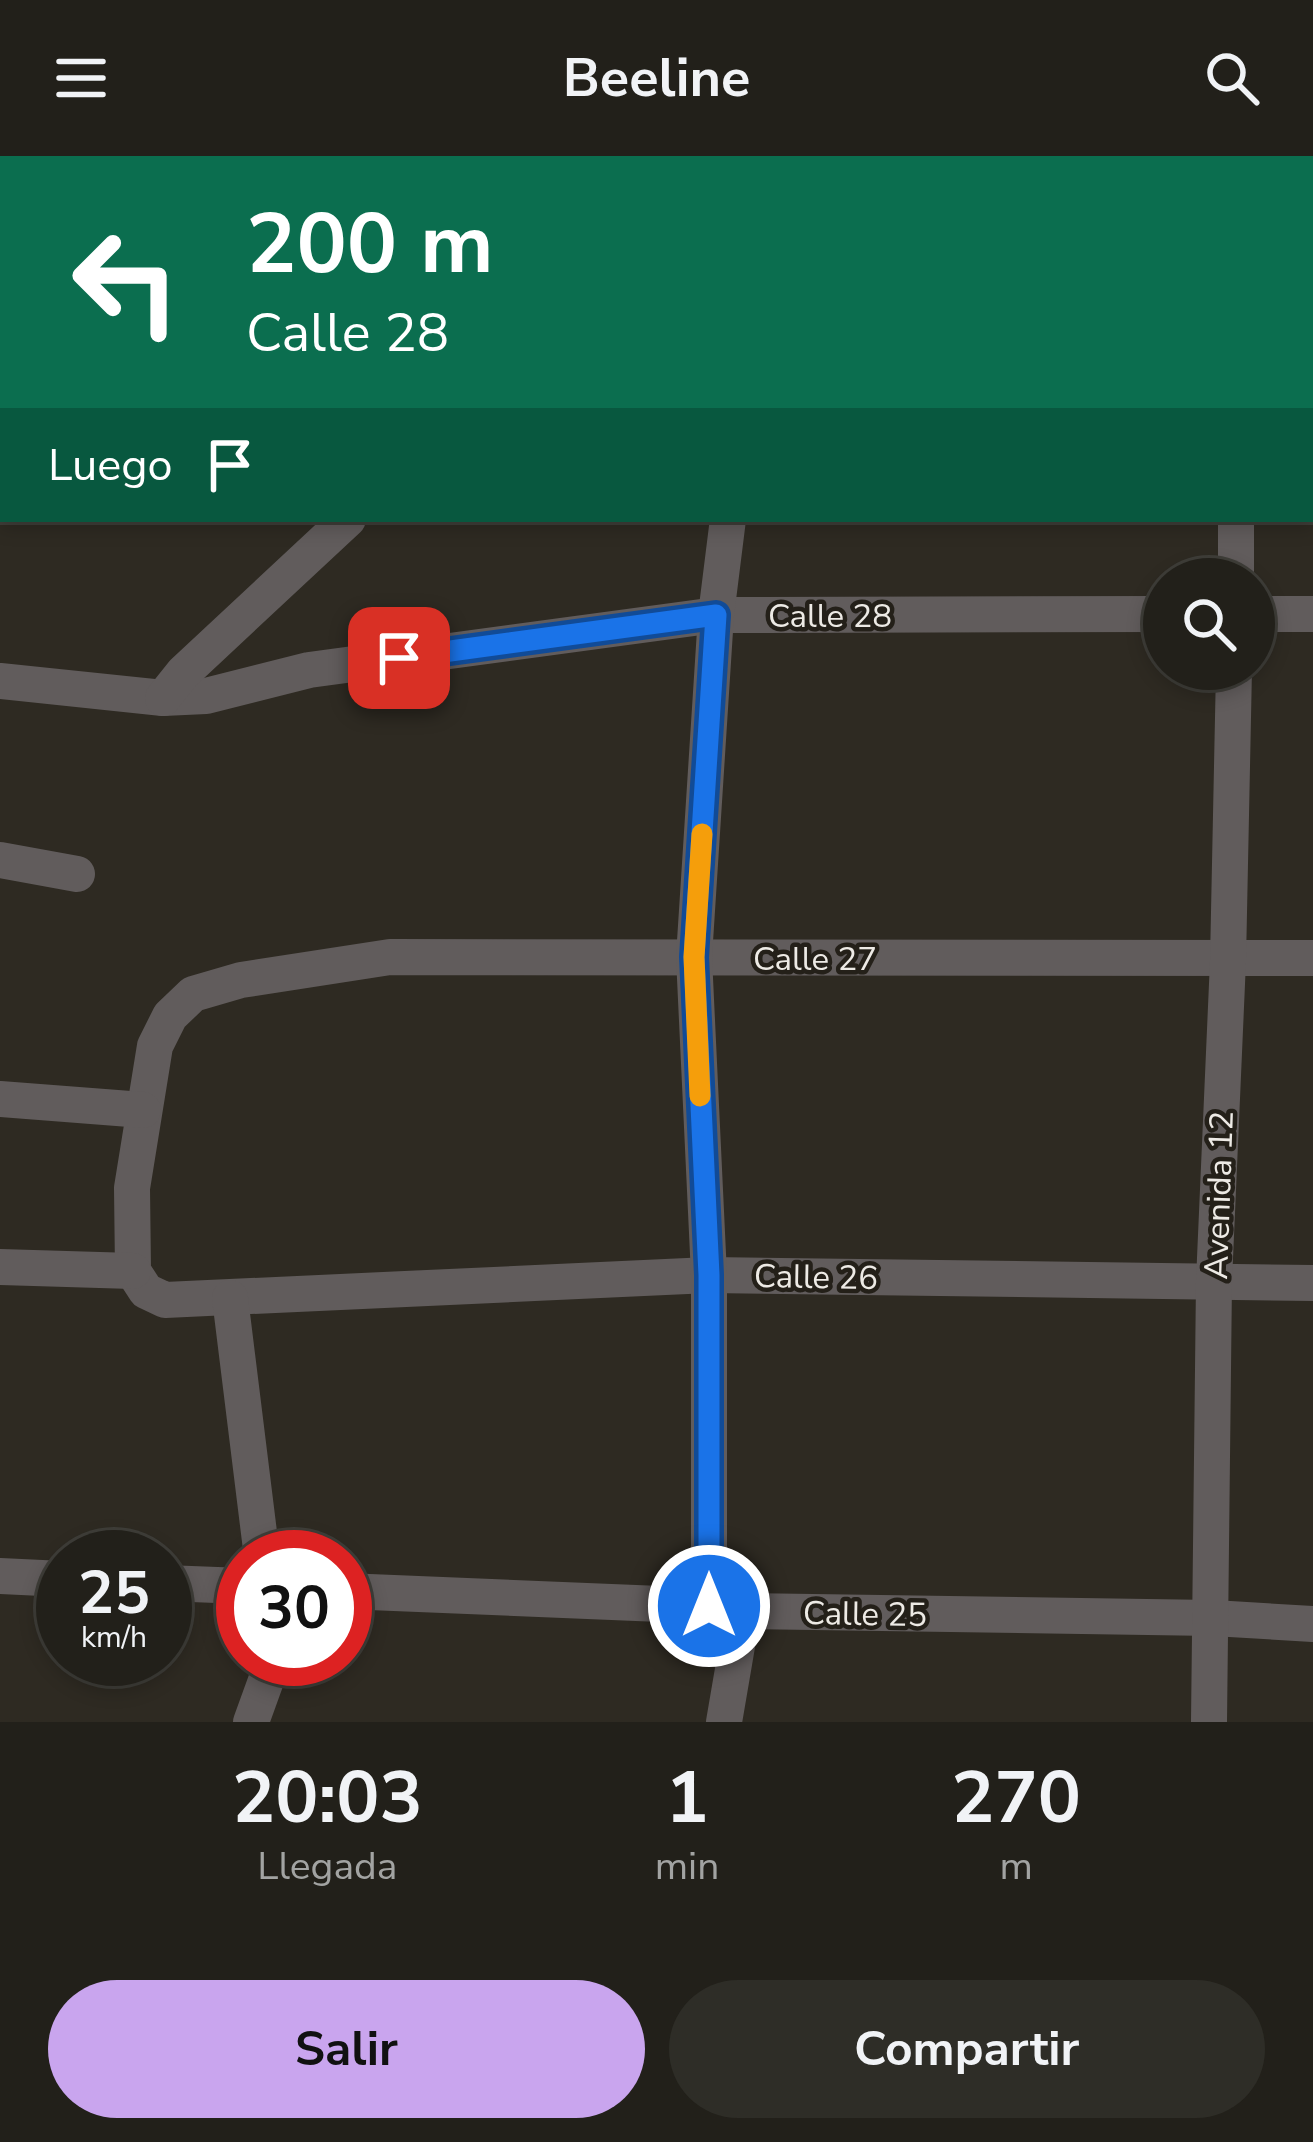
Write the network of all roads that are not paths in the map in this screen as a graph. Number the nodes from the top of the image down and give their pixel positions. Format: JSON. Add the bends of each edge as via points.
{"nodes":[{"id":1,"x":345,"y":522,"type":"edge"},
{"id":2,"x":728,"y":522,"type":"edge"},
{"id":3,"x":1236,"y":522,"type":"edge"},
{"id":4,"x":1236,"y":558,"type":"edge"},
{"id":5,"x":1143,"y":614,"type":"edge"},
{"id":6,"x":1275,"y":614,"type":"edge"},
{"id":7,"x":1313,"y":614,"type":"edge"},
{"id":8,"x":716,"y":615,"type":"junction"},
{"id":9,"x":0,"y":681,"type":"edge"},
{"id":10,"x":1234,"y":690,"type":"edge"},
{"id":11,"x":163,"y":698,"type":"junction"},
{"id":12,"x":0,"y":860,"type":"edge"},
{"id":13,"x":77,"y":874,"type":"dead end"},
{"id":14,"x":694,"y":957,"type":"junction"},
{"id":15,"x":1313,"y":958,"type":"edge"},
{"id":16,"x":1228,"y":961,"type":"junction"},
{"id":17,"x":0,"y":1099,"type":"edge"},
{"id":18,"x":143,"y":1110,"type":"junction"},
{"id":19,"x":0,"y":1267,"type":"edge"},
{"id":20,"x":133,"y":1271,"type":"junction"},
{"id":21,"x":709,"y":1275,"type":"junction"},
{"id":22,"x":1214,"y":1281,"type":"junction"},
{"id":23,"x":1313,"y":1283,"type":"edge"},
{"id":24,"x":230,"y":1298,"type":"junction"},
{"id":25,"x":259,"y":1530,"type":"edge"},
{"id":26,"x":0,"y":1576,"type":"edge"},
{"id":27,"x":36,"y":1578,"type":"edge"},
{"id":28,"x":372,"y":1592,"type":"edge"},
{"id":29,"x":726,"y":1609,"type":"junction"},
{"id":30,"x":1214,"y":1618,"type":"junction"},
{"id":31,"x":1313,"y":1624,"type":"edge"},
{"id":32,"x":264,"y":1686,"type":"edge"},
{"id":33,"x":251,"y":1722,"type":"edge"},
{"id":34,"x":724,"y":1722,"type":"edge"},
{"id":35,"x":1210,"y":1722,"type":"edge"}],
"edges":[{"from":1,"to":11,"type":"street"},
{"from":2,"to":8,"type":"street"},
{"from":3,"to":4,"type":"street"},
{"from":5,"to":8,"type":"street","name":"Calle 28"},
{"from":6,"to":7,"type":"street"},
{"from":8,"to":11,"type":"street","name":"Calle 28","via":[[309,670],[206,696]]},
{"from":8,"to":14,"type":"street"},
{"from":9,"to":11,"type":"street","name":"Calle 28"},
{"from":10,"to":16,"type":"street","name":"Avenida 12"},
{"from":12,"to":13,"type":"street"},
{"from":14,"to":16,"type":"street","name":"Calle 27"},
{"from":14,"to":18,"type":"street","name":"Calle 27","via":[[390,958],[242,980],[180,1004],[155,1046]]},
{"from":14,"to":21,"type":"street"},
{"from":15,"to":16,"type":"street","name":"Calle 27"},
{"from":16,"to":22,"type":"street","name":"Avenida 12"},
{"from":17,"to":18,"type":"street"},
{"from":18,"to":20,"type":"street","via":[[132,1188]]},
{"from":19,"to":20,"type":"street"},
{"from":20,"to":24,"type":"street","name":"Calle 26","via":[[146,1291],[165,1300]]},
{"from":21,"to":22,"type":"street","name":"Calle 26"},
{"from":21,"to":24,"type":"street","name":"Calle 26"},
{"from":21,"to":29,"type":"street"},
{"from":22,"to":23,"type":"street","name":"Calle 26"},
{"from":22,"to":30,"type":"street","name":"Avenida 12"},
{"from":24,"to":25,"type":"street"},
{"from":26,"to":27,"type":"street"},
{"from":28,"to":29,"type":"street","name":"Calle 25"},
{"from":29,"to":30,"type":"street","name":"Calle 25"},
{"from":29,"to":34,"type":"street"},
{"from":30,"to":31,"type":"street","name":"Calle 25"},
{"from":30,"to":35,"type":"street","name":"Avenida 12"},
{"from":32,"to":33,"type":"street"}]}
